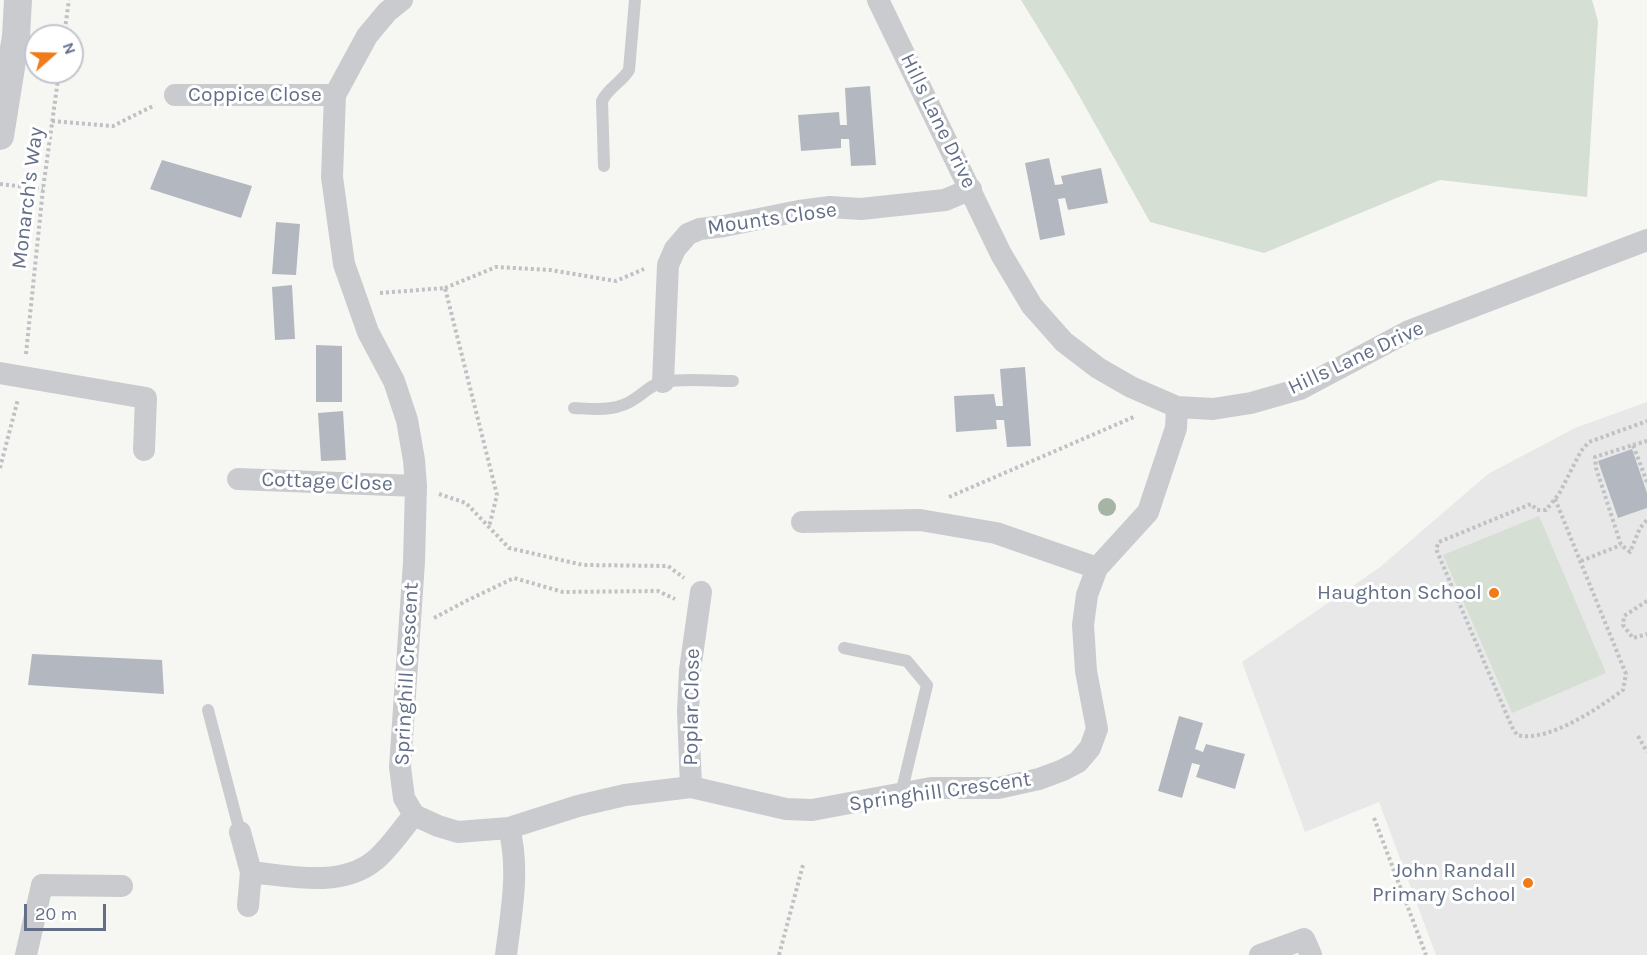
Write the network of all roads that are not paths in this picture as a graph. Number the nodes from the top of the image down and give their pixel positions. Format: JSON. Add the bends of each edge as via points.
{"nodes":[{"id":1,"x":18,"y":0,"type":"edge"},
{"id":2,"x":402,"y":0,"type":"edge"},
{"id":3,"x":635,"y":0,"type":"edge"},
{"id":4,"x":878,"y":0,"type":"edge"},
{"id":5,"x":8,"y":35,"type":"edge"},
{"id":6,"x":175,"y":95,"type":"road end"},
{"id":7,"x":335,"y":95,"type":"junction"},
{"id":8,"x":0,"y":136,"type":"edge"},
{"id":9,"x":604,"y":166,"type":"dead end"},
{"id":10,"x":971,"y":189,"type":"junction"},
{"id":11,"x":1647,"y":240,"type":"edge"},
{"id":12,"x":0,"y":373,"type":"edge"},
{"id":13,"x":733,"y":381,"type":"dead end"},
{"id":14,"x":663,"y":382,"type":"junction"},
{"id":15,"x":1177,"y":407,"type":"junction"},
{"id":16,"x":573,"y":408,"type":"dead end"},
{"id":17,"x":144,"y":450,"type":"dead end"},
{"id":18,"x":238,"y":479,"type":"dead end"},
{"id":19,"x":416,"y":486,"type":"junction"},
{"id":20,"x":802,"y":522,"type":"dead end"},
{"id":21,"x":1097,"y":568,"type":"junction"},
{"id":22,"x":701,"y":592,"type":"road end"},
{"id":23,"x":844,"y":648,"type":"dead end"},
{"id":24,"x":208,"y":710,"type":"dead end"},
{"id":25,"x":691,"y":787,"type":"junction"},
{"id":26,"x":900,"y":794,"type":"junction"},
{"id":27,"x":414,"y":815,"type":"junction"},
{"id":28,"x":509,"y":828,"type":"junction"},
{"id":29,"x":240,"y":832,"type":"joint"},
{"id":30,"x":251,"y":872,"type":"junction"},
{"id":31,"x":122,"y":886,"type":"dead end"},
{"id":32,"x":248,"y":906,"type":"dead end"},
{"id":33,"x":26,"y":955,"type":"edge"},
{"id":34,"x":506,"y":955,"type":"edge"},
{"id":35,"x":1260,"y":955,"type":"edge"},
{"id":36,"x":1311,"y":955,"type":"edge"}],
"edges":[{"from":1,"to":5,"type":"street"},
{"from":2,"to":7,"type":"street","name":"Springhill Crescent","via":[[367,36]]},
{"from":3,"to":9,"type":"lane","via":[[629,70],[602,101]]},
{"from":4,"to":10,"type":"street","name":"Hills Lane Drive"},
{"from":5,"to":8,"type":"street"},
{"from":6,"to":7,"type":"street","name":"Coppice Close"},
{"from":7,"to":19,"type":"street","name":"Springhill Crescent","via":[[332,177],[344,264],[368,332],[394,381],[407,420]]},
{"from":10,"to":14,"type":"street","name":"Mounts Close","via":[[945,200],[861,209],[799,210],[688,234],[668,264]]},
{"from":10,"to":15,"type":"street","name":"Hills Lane Drive","via":[[1001,254],[1032,306],[1064,342],[1131,387]]},
{"from":11,"to":15,"type":"street","name":"Hills Lane Drive","via":[[1409,331],[1300,389],[1213,409]]},
{"from":12,"to":17,"type":"street","via":[[146,398]]},
{"from":13,"to":14,"type":"lane"},
{"from":14,"to":16,"type":"lane","via":[[622,406]]},
{"from":15,"to":21,"type":"street","name":"Springhill Crescent","via":[[1176,428],[1148,512]]},
{"from":18,"to":19,"type":"street","name":"Cottage Close"},
{"from":19,"to":27,"type":"street","name":"Springhill Crescent","via":[[400,767],[404,798]]},
{"from":20,"to":21,"type":"street","via":[[920,520],[996,533]]},
{"from":21,"to":26,"type":"street","name":"Springhill Crescent","via":[[1087,595],[1083,625],[1096,729],[1090,748],[1078,762],[1039,779],[998,788],[931,788]]},
{"from":22,"to":25,"type":"street","name":"Poplar Close","via":[[689,691]]},
{"from":23,"to":26,"type":"lane","via":[[907,661],[927,685]]},
{"from":24,"to":29,"type":"lane"},
{"from":25,"to":26,"type":"street","name":"Springhill Crescent","via":[[786,809],[812,810]]},
{"from":25,"to":28,"type":"street","name":"Springhill Crescent","via":[[625,795]]},
{"from":27,"to":28,"type":"street","name":"Springhill Crescent","via":[[458,832]]},
{"from":27,"to":30,"type":"street","via":[[373,862],[354,872],[329,878]]},
{"from":28,"to":34,"type":"street","via":[[515,850]]},
{"from":29,"to":30,"type":"street"},
{"from":30,"to":32,"type":"street"},
{"from":31,"to":33,"type":"street","via":[[42,885]]},
{"from":35,"to":36,"type":"street","via":[[1304,939]]}]}
